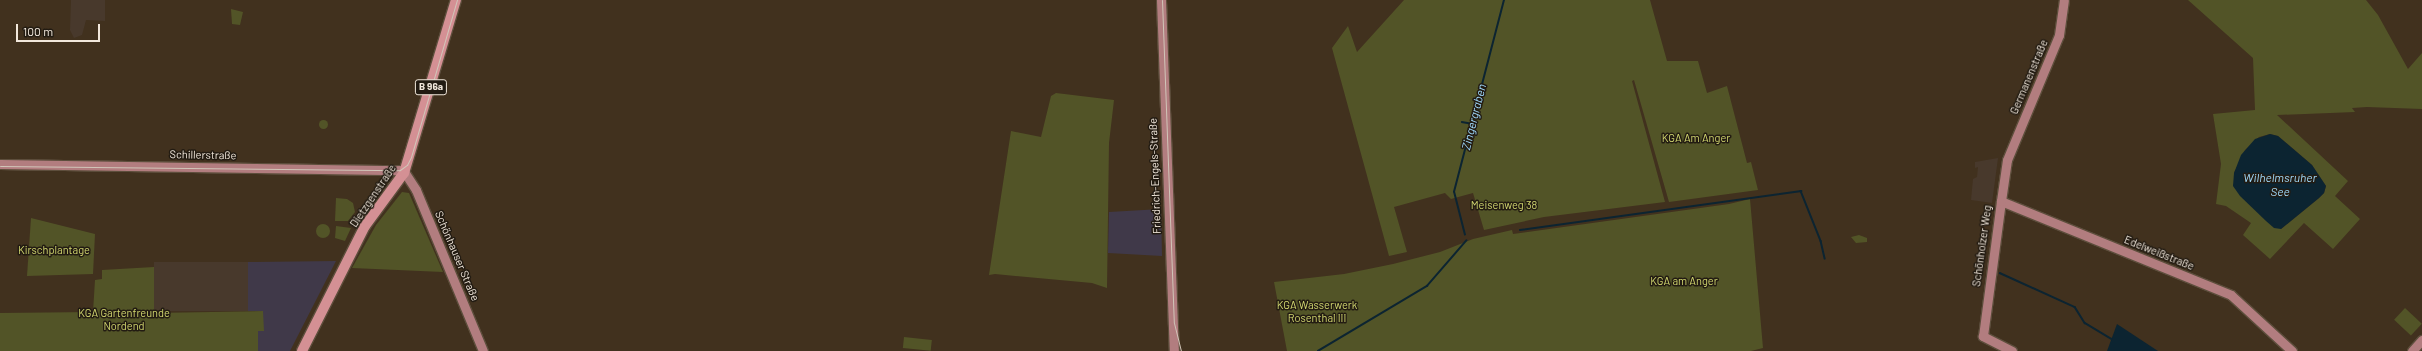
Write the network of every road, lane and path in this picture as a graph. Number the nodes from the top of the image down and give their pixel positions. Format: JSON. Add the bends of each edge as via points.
{"nodes":[{"id":1,"x":456,"y":0,"type":"edge"},
{"id":2,"x":1161,"y":0,"type":"edge"},
{"id":3,"x":2064,"y":0,"type":"edge"},
{"id":4,"x":2007,"y":160,"type":"joint"},
{"id":5,"x":0,"y":164,"type":"edge"},
{"id":6,"x":404,"y":173,"type":"junction"},
{"id":7,"x":2001,"y":201,"type":"junction"},
{"id":8,"x":2422,"y":340,"type":"edge"},
{"id":9,"x":302,"y":351,"type":"edge"},
{"id":10,"x":483,"y":351,"type":"edge"},
{"id":11,"x":1174,"y":351,"type":"edge"},
{"id":12,"x":2012,"y":351,"type":"edge"},
{"id":13,"x":2292,"y":351,"type":"edge"},
{"id":14,"x":2412,"y":351,"type":"edge"}],
"edges":[{"from":1,"to":6,"type":"main road","name":"Dietzgenstraße","number":"B 96a"},
{"from":2,"to":11,"type":"street","name":"Friedrich-Engels-Straße"},
{"from":3,"to":4,"type":"street","name":"Germanenstraße","via":[[2059,35]]},
{"from":4,"to":7,"type":"street","name":"Schönholzer Weg"},
{"from":5,"to":6,"type":"street","name":"Schillerstraße","via":[[388,170]]},
{"from":6,"to":9,"type":"main road","name":"Dietzgenstraße","number":"B 96a","via":[[366,226]]},
{"from":6,"to":10,"type":"street","name":"Schönhauser Straße","via":[[416,190]]},
{"from":7,"to":12,"type":"street","name":"Schönholzer Weg","via":[[1983,336]]},
{"from":7,"to":13,"type":"street","name":"Edelweißstraße","via":[[2231,295]]},
{"from":8,"to":14,"type":"street"}]}
